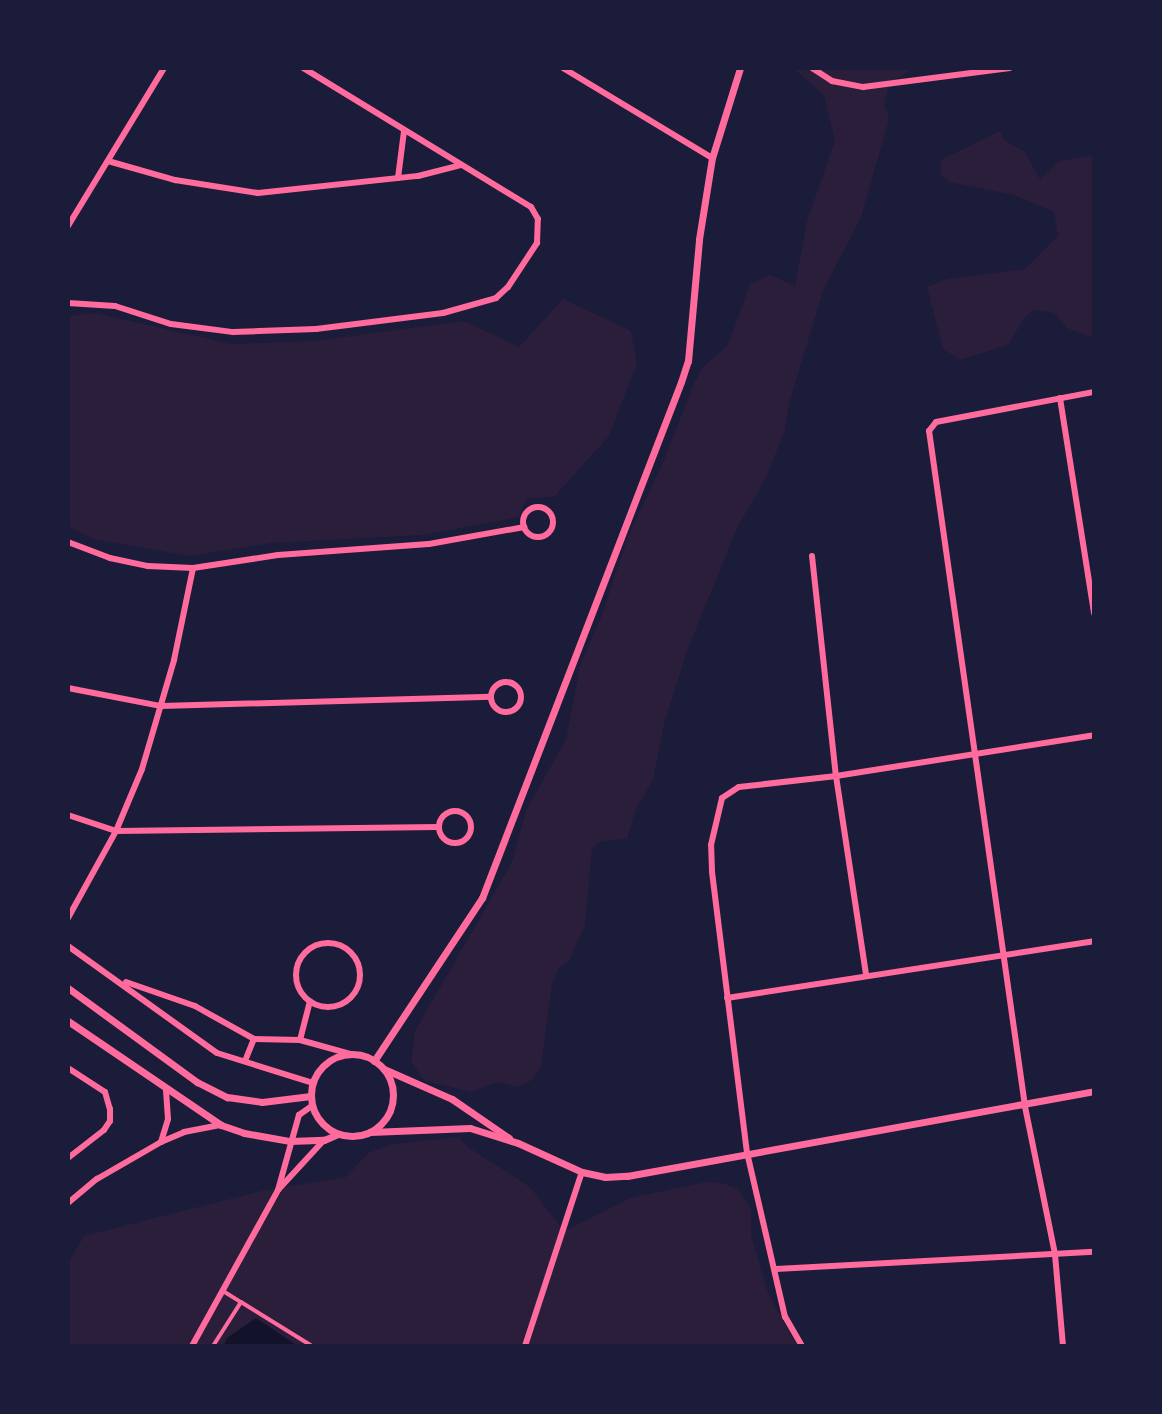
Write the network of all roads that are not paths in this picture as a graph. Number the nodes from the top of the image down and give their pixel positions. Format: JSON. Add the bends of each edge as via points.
{"nodes":[{"id":1,"x":164,"y":68,"type":"edge"},
{"id":2,"x":303,"y":68,"type":"edge"},
{"id":3,"x":563,"y":68,"type":"edge"},
{"id":4,"x":740,"y":68,"type":"edge"},
{"id":5,"x":812,"y":68,"type":"edge"},
{"id":6,"x":1010,"y":68,"type":"edge"},
{"id":7,"x":982,"y":70,"type":"edge"},
{"id":8,"x":404,"y":131,"type":"junction"},
{"id":9,"x":712,"y":158,"type":"junction"},
{"id":10,"x":108,"y":161,"type":"junction"},
{"id":11,"x":461,"y":165,"type":"junction"},
{"id":12,"x":398,"y":178,"type":"junction"},
{"id":13,"x":68,"y":226,"type":"edge"},
{"id":14,"x":68,"y":303,"type":"edge"},
{"id":15,"x":1094,"y":392,"type":"edge"},
{"id":16,"x":1060,"y":398,"type":"junction"},
{"id":17,"x":524,"y":527,"type":"junction"},
{"id":18,"x":68,"y":542,"type":"edge"},
{"id":19,"x":812,"y":556,"type":"dead end"},
{"id":20,"x":193,"y":568,"type":"junction"},
{"id":21,"x":1094,"y":613,"type":"edge"},
{"id":22,"x":68,"y":688,"type":"edge"},
{"id":23,"x":491,"y":697,"type":"junction"},
{"id":24,"x":161,"y":706,"type":"junction"},
{"id":25,"x":1094,"y":735,"type":"edge"},
{"id":26,"x":972,"y":752,"type":"junction"},
{"id":27,"x":836,"y":776,"type":"junction"},
{"id":28,"x":68,"y":815,"type":"edge"},
{"id":29,"x":438,"y":827,"type":"junction"},
{"id":30,"x":116,"y":831,"type":"junction"},
{"id":31,"x":68,"y":918,"type":"edge"},
{"id":32,"x":1094,"y":941,"type":"edge"},
{"id":33,"x":68,"y":946,"type":"edge"},
{"id":34,"x":1004,"y":954,"type":"junction"},
{"id":35,"x":866,"y":974,"type":"junction"},
{"id":36,"x":119,"y":979,"type":"junction"},
{"id":37,"x":68,"y":988,"type":"edge"},
{"id":38,"x":727,"y":998,"type":"junction"},
{"id":39,"x":310,"y":1001,"type":"junction"},
{"id":40,"x":68,"y":1021,"type":"edge"},
{"id":41,"x":254,"y":1039,"type":"junction"},
{"id":42,"x":300,"y":1040,"type":"junction"},
{"id":43,"x":350,"y":1054,"type":"junction"},
{"id":44,"x":245,"y":1061,"type":"junction"},
{"id":45,"x":374,"y":1061,"type":"junction"},
{"id":46,"x":68,"y":1068,"type":"edge"},
{"id":47,"x":383,"y":1069,"type":"junction"},
{"id":48,"x":313,"y":1083,"type":"junction"},
{"id":49,"x":166,"y":1089,"type":"junction"},
{"id":50,"x":1094,"y":1091,"type":"edge"},
{"id":51,"x":311,"y":1096,"type":"junction"},
{"id":52,"x":312,"y":1106,"type":"junction"},
{"id":53,"x":1025,"y":1106,"type":"junction"},
{"id":54,"x":221,"y":1125,"type":"junction"},
{"id":55,"x":370,"y":1132,"type":"junction"},
{"id":56,"x":338,"y":1134,"type":"junction"},
{"id":57,"x":324,"y":1140,"type":"junction"},
{"id":58,"x":290,"y":1141,"type":"junction"},
{"id":59,"x":161,"y":1142,"type":"junction"},
{"id":60,"x":518,"y":1143,"type":"junction"},
{"id":61,"x":747,"y":1153,"type":"junction"},
{"id":62,"x":68,"y":1158,"type":"edge"},
{"id":63,"x":582,"y":1172,"type":"junction"},
{"id":64,"x":278,"y":1190,"type":"junction"},
{"id":65,"x":68,"y":1203,"type":"edge"},
{"id":66,"x":1094,"y":1252,"type":"edge"},
{"id":67,"x":1055,"y":1254,"type":"junction"},
{"id":68,"x":776,"y":1269,"type":"junction"},
{"id":69,"x":223,"y":1291,"type":"junction"},
{"id":70,"x":192,"y":1346,"type":"edge"},
{"id":71,"x":213,"y":1346,"type":"edge"},
{"id":72,"x":312,"y":1346,"type":"edge"},
{"id":73,"x":525,"y":1346,"type":"edge"},
{"id":74,"x":802,"y":1346,"type":"edge"},
{"id":75,"x":1063,"y":1346,"type":"edge"}],
"edges":[{"from":1,"to":10,"type":"street"},
{"from":2,"to":8,"type":"street"},
{"from":3,"to":9,"type":"street"},
{"from":4,"to":9,"type":"street"},
{"from":5,"to":7,"type":"street","via":[[832,81],[863,87]]},
{"from":6,"to":7,"type":"street"},
{"from":8,"to":11,"type":"street"},
{"from":8,"to":12,"type":"street"},
{"from":9,"to":45,"type":"street","via":[[690,349],[681,382],[482,898]]},
{"from":10,"to":12,"type":"street","via":[[175,180],[248,192]]},
{"from":10,"to":13,"type":"street"},
{"from":11,"to":12,"type":"street"},
{"from":11,"to":14,"type":"street","via":[[524,202],[538,219],[537,243],[508,287],[496,298],[463,310],[316,329],[233,332],[171,324],[96,302]]},
{"from":15,"to":16,"type":"street"},
{"from":16,"to":21,"type":"street"},
{"from":16,"to":26,"type":"street","via":[[936,422],[929,431]]},
{"from":17,"to":17,"type":"street","via":[[531,535],[547,534],[553,525],[551,514],[542,507],[531,508]]},
{"from":17,"to":20,"type":"street","via":[[429,544]]},
{"from":18,"to":20,"type":"street","via":[[148,566]]},
{"from":19,"to":27,"type":"street"},
{"from":20,"to":24,"type":"street"},
{"from":22,"to":24,"type":"street"},
{"from":23,"to":23,"type":"street","via":[[499,711],[510,712],[522,697],[518,687],[504,682],[494,687]]},
{"from":23,"to":24,"type":"street"},
{"from":24,"to":30,"type":"street"},
{"from":25,"to":26,"type":"street"},
{"from":26,"to":27,"type":"street"},
{"from":26,"to":34,"type":"street"},
{"from":27,"to":35,"type":"street"},
{"from":27,"to":38,"type":"street","via":[[739,787],[727,791],[719,807],[712,871]]},
{"from":28,"to":30,"type":"street"},
{"from":29,"to":29,"type":"street","via":[[453,843],[464,840],[471,824],[465,814],[453,811]]},
{"from":29,"to":30,"type":"street"},
{"from":30,"to":31,"type":"street"},
{"from":32,"to":34,"type":"street"},
{"from":33,"to":36,"type":"street"},
{"from":34,"to":35,"type":"street"},
{"from":34,"to":53,"type":"street"},
{"from":35,"to":38,"type":"street"},
{"from":36,"to":41,"type":"street","via":[[195,1006]]},
{"from":36,"to":44,"type":"street","via":[[205,1045]]},
{"from":37,"to":51,"type":"street","via":[[197,1082],[227,1097],[262,1102]]},
{"from":38,"to":61,"type":"street"},
{"from":39,"to":39,"type":"street","via":[[332,1006],[351,996],[359,969],[350,952],[322,943],[305,953],[297,984]]},
{"from":39,"to":42,"type":"street"},
{"from":40,"to":49,"type":"street"},
{"from":41,"to":42,"type":"street"},
{"from":41,"to":44,"type":"street"},
{"from":42,"to":43,"type":"street"},
{"from":43,"to":45,"type":"street"},
{"from":43,"to":48,"type":"street","via":[[327,1063]]},
{"from":44,"to":48,"type":"street"},
{"from":45,"to":47,"type":"street"},
{"from":46,"to":62,"type":"street","via":[[105,1092],[110,1109],[104,1130]]},
{"from":47,"to":55,"type":"street","via":[[390,1079],[392,1104],[388,1116]]},
{"from":47,"to":60,"type":"street","via":[[452,1099]]},
{"from":48,"to":51,"type":"street"},
{"from":49,"to":54,"type":"street"},
{"from":49,"to":59,"type":"street","via":[[168,1119]]},
{"from":50,"to":53,"type":"street"},
{"from":51,"to":52,"type":"street"},
{"from":52,"to":56,"type":"street"},
{"from":52,"to":58,"type":"street","via":[[299,1115]]},
{"from":53,"to":61,"type":"street"},
{"from":53,"to":67,"type":"street"},
{"from":54,"to":58,"type":"street"},
{"from":54,"to":59,"type":"street"},
{"from":55,"to":56,"type":"street"},
{"from":55,"to":60,"type":"street","via":[[470,1128]]},
{"from":56,"to":57,"type":"street"},
{"from":57,"to":58,"type":"street"},
{"from":57,"to":64,"type":"street"},
{"from":58,"to":64,"type":"street"},
{"from":59,"to":65,"type":"street","via":[[97,1179]]},
{"from":60,"to":63,"type":"street"},
{"from":61,"to":63,"type":"street","via":[[627,1176]]},
{"from":61,"to":68,"type":"street"},
{"from":63,"to":73,"type":"street"},
{"from":64,"to":69,"type":"street"},
{"from":66,"to":67,"type":"street"},
{"from":67,"to":68,"type":"street"},
{"from":67,"to":75,"type":"street"},
{"from":68,"to":74,"type":"street","via":[[785,1317]]},
{"from":69,"to":70,"type":"street"},
{"from":69,"to":72,"type":"street"},
{"from":71,"to":72,"type":"street","via":[[241,1302]]}]}
